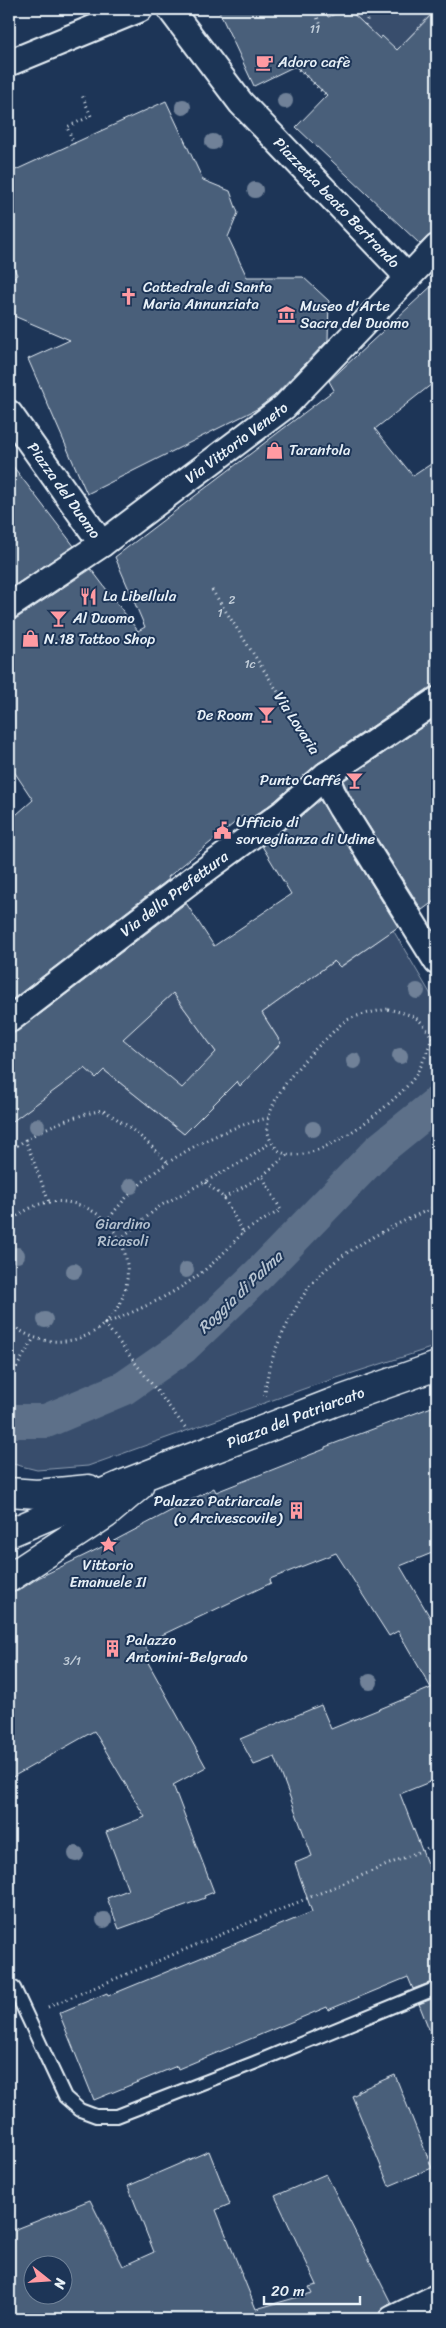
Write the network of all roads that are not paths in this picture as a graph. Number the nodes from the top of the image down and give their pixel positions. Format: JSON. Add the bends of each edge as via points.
{"nodes":[{"id":1,"x":140,"y":9,"type":"edge"},
{"id":2,"x":170,"y":9,"type":"edge"},
{"id":3,"x":9,"y":62,"type":"edge"},
{"id":4,"x":437,"y":248,"type":"edge"},
{"id":5,"x":408,"y":277,"type":"junction"},
{"id":6,"x":9,"y":413,"type":"edge"},
{"id":7,"x":102,"y":544,"type":"junction"},
{"id":8,"x":9,"y":606,"type":"edge"},
{"id":9,"x":437,"y":700,"type":"edge"},
{"id":10,"x":326,"y":775,"type":"junction"},
{"id":11,"x":437,"y":962,"type":"edge"},
{"id":12,"x":9,"y":1020,"type":"edge"},
{"id":13,"x":437,"y":1366,"type":"edge"},
{"id":14,"x":156,"y":1472,"type":"junction"},
{"id":15,"x":121,"y":1485,"type":"junction"},
{"id":16,"x":9,"y":1492,"type":"edge"},
{"id":17,"x":9,"y":1509,"type":"edge"},
{"id":18,"x":106,"y":1514,"type":"junction"},
{"id":19,"x":36,"y":1520,"type":"junction"},
{"id":20,"x":9,"y":1533,"type":"edge"},
{"id":21,"x":9,"y":1544,"type":"edge"},
{"id":22,"x":10,"y":1577,"type":"edge"},
{"id":23,"x":14,"y":1988,"type":"dead end"},
{"id":24,"x":437,"y":1988,"type":"edge"},
{"id":25,"x":437,"y":2297,"type":"edge"},
{"id":26,"x":392,"y":2319,"type":"edge"}],
"edges":[{"from":1,"to":3,"type":"street"},
{"from":2,"to":5,"type":"street","name":"Piazzetta beato Bertrando","via":[[241,103]]},
{"from":4,"to":5,"type":"street","name":"Via Vittorio Veneto"},
{"from":5,"to":7,"type":"street","name":"Via Vittorio Veneto","via":[[284,408]]},
{"from":6,"to":7,"type":"street","name":"Piazza del Duomo"},
{"from":7,"to":8,"type":"street","name":"Via Vittorio Veneto"},
{"from":9,"to":10,"type":"street","name":"Via della Prefettura"},
{"from":10,"to":11,"type":"street","via":[[341,808]]},
{"from":10,"to":12,"type":"street","name":"Via della Prefettura","via":[[284,812]]},
{"from":13,"to":14,"type":"street","name":"Piazza del Patriarcato"},
{"from":14,"to":15,"type":"street","name":"Piazza del Patriarcato"},
{"from":14,"to":18,"type":"street","name":"Piazza del Patriarcato"},
{"from":15,"to":16,"type":"street","via":[[59,1492]]},
{"from":15,"to":19,"type":"street","name":"Piazza del Patriarcato"},
{"from":17,"to":19,"type":"street"},
{"from":18,"to":19,"type":"street","via":[[80,1522]]},
{"from":18,"to":22,"type":"street","name":"Piazza del Patriarcato"},
{"from":19,"to":20,"type":"street","name":"Piazza del Patriarcato"},
{"from":21,"to":22,"type":"street","via":[[12,1560]]},
{"from":23,"to":24,"type":"lane","via":[[64,2098],[80,2110],[96,2116],[117,2116]]},
{"from":25,"to":26,"type":"street"}]}
